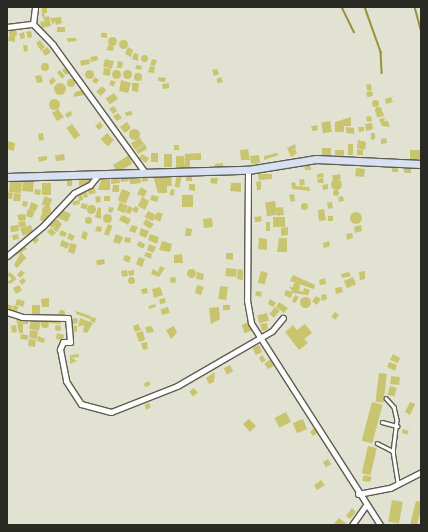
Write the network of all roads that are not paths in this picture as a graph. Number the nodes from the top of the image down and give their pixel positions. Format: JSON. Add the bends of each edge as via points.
{"nodes":[{"id":1,"x":35,"y":7,"type":"edge"},
{"id":2,"x":33,"y":24,"type":"junction"},
{"id":3,"x":7,"y":27,"type":"edge"},
{"id":4,"x":421,"y":164,"type":"edge"},
{"id":5,"x":143,"y":170,"type":"junction"},
{"id":6,"x":248,"y":170,"type":"junction"},
{"id":7,"x":98,"y":175,"type":"junction"},
{"id":8,"x":7,"y":177,"type":"edge"},
{"id":9,"x":7,"y":256,"type":"edge"},
{"id":10,"x":7,"y":312,"type":"edge"},
{"id":11,"x":283,"y":318,"type":"dead end"},
{"id":12,"x":259,"y":338,"type":"junction"},
{"id":13,"x":386,"y":398,"type":"dead end"},
{"id":14,"x":382,"y":422,"type":"dead end"},
{"id":15,"x":397,"y":426,"type":"junction"},
{"id":16,"x":377,"y":443,"type":"dead end"},
{"id":17,"x":393,"y":452,"type":"junction"},
{"id":18,"x":421,"y":472,"type":"edge"},
{"id":19,"x":398,"y":484,"type":"junction"},
{"id":20,"x":358,"y":494,"type":"junction"},
{"id":21,"x":366,"y":505,"type":"junction"},
{"id":22,"x":352,"y":525,"type":"edge"},
{"id":23,"x":380,"y":525,"type":"edge"}],
"edges":[{"from":1,"to":2,"type":"street"},
{"from":2,"to":3,"type":"street"},
{"from":2,"to":5,"type":"street","via":[[53,45]]},
{"from":4,"to":6,"type":"street","via":[[316,159]]},
{"from":5,"to":6,"type":"street"},
{"from":5,"to":7,"type":"street"},
{"from":6,"to":12,"type":"street","via":[[247,300],[251,323]]},
{"from":7,"to":8,"type":"street"},
{"from":7,"to":9,"type":"street","via":[[90,185],[74,193],[43,226]]},
{"from":10,"to":12,"type":"street","via":[[22,317],[68,318],[70,342],[63,342],[60,349],[66,381],[81,404],[111,412],[172,389]]},
{"from":11,"to":12,"type":"street","via":[[280,325]]},
{"from":12,"to":20,"type":"street"},
{"from":13,"to":15,"type":"lane","via":[[394,407]]},
{"from":14,"to":15,"type":"lane"},
{"from":15,"to":17,"type":"lane"},
{"from":16,"to":17,"type":"lane"},
{"from":17,"to":19,"type":"lane"},
{"from":18,"to":19,"type":"street"},
{"from":19,"to":20,"type":"street"},
{"from":20,"to":21,"type":"street"},
{"from":21,"to":22,"type":"street"},
{"from":21,"to":23,"type":"street"}]}
